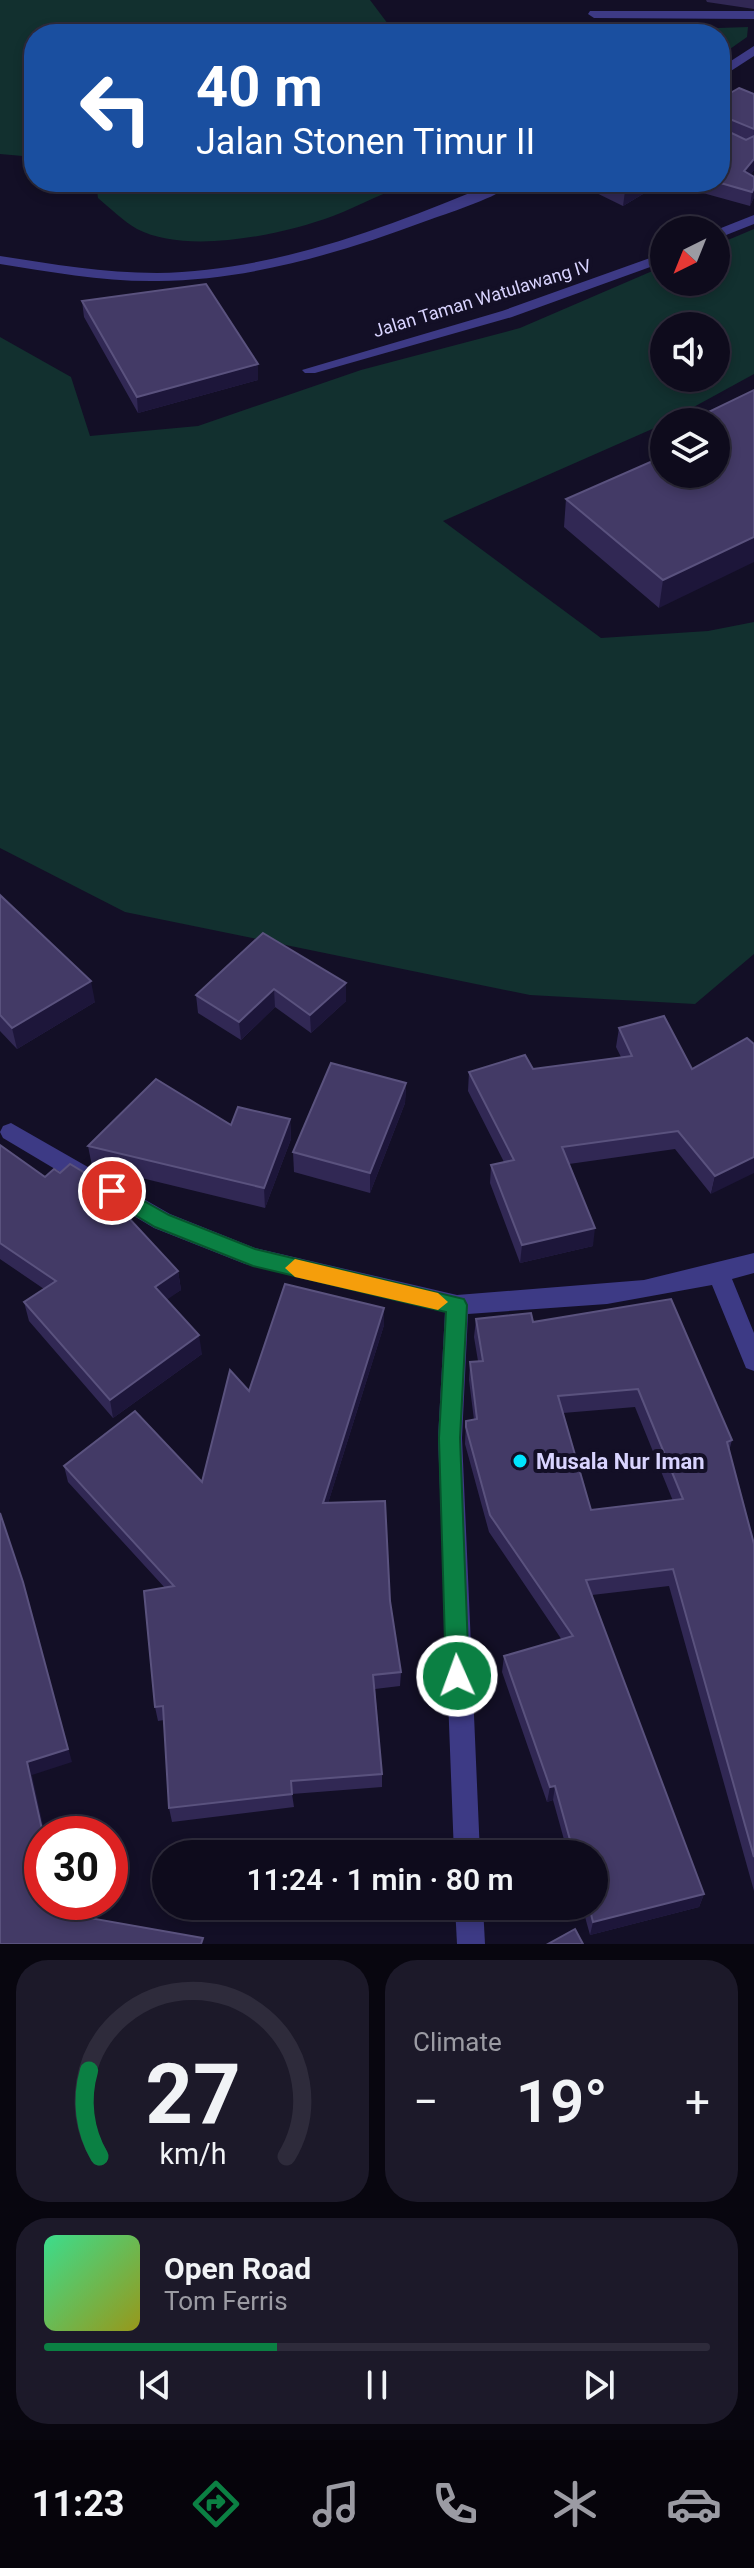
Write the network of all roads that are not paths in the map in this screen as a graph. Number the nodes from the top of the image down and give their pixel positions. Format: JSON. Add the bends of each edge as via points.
{"nodes":[{"id":1,"x":594,"y":14,"type":"dead end"},
{"id":2,"x":754,"y":15,"type":"edge"},
{"id":3,"x":754,"y":50,"type":"edge"},
{"id":4,"x":730,"y":67,"type":"edge"},
{"id":5,"x":484,"y":192,"type":"edge"},
{"id":6,"x":754,"y":219,"type":"edge"},
{"id":7,"x":730,"y":229,"type":"edge"},
{"id":8,"x":0,"y":260,"type":"edge"},
{"id":9,"x":650,"y":262,"type":"edge"},
{"id":10,"x":310,"y":370,"type":"dead end"},
{"id":11,"x":11,"y":1132,"type":"dead end"},
{"id":12,"x":754,"y":1263,"type":"edge"},
{"id":13,"x":719,"y":1275,"type":"junction"},
{"id":14,"x":457,"y":1305,"type":"junction"},
{"id":15,"x":754,"y":1361,"type":"edge"},
{"id":16,"x":466,"y":1840,"type":"edge"},
{"id":17,"x":470,"y":1920,"type":"edge"},
{"id":18,"x":471,"y":1944,"type":"edge"}],
"edges":[{"from":1,"to":2,"type":"street"},
{"from":3,"to":4,"type":"street"},
{"from":5,"to":8,"type":"street","via":[[399,228],[314,254],[181,276],[99,275]]},
{"from":6,"to":7,"type":"street"},
{"from":9,"to":10,"type":"street","name":"Jalan Taman Watulawang IV","via":[[507,314]]},
{"from":11,"to":14,"type":"street","via":[[162,1221],[253,1257]]},
{"from":12,"to":13,"type":"street"},
{"from":13,"to":14,"type":"street","via":[[620,1296]]},
{"from":13,"to":15,"type":"street"},
{"from":14,"to":16,"type":"street","via":[[450,1438]]},
{"from":17,"to":18,"type":"street"}]}
